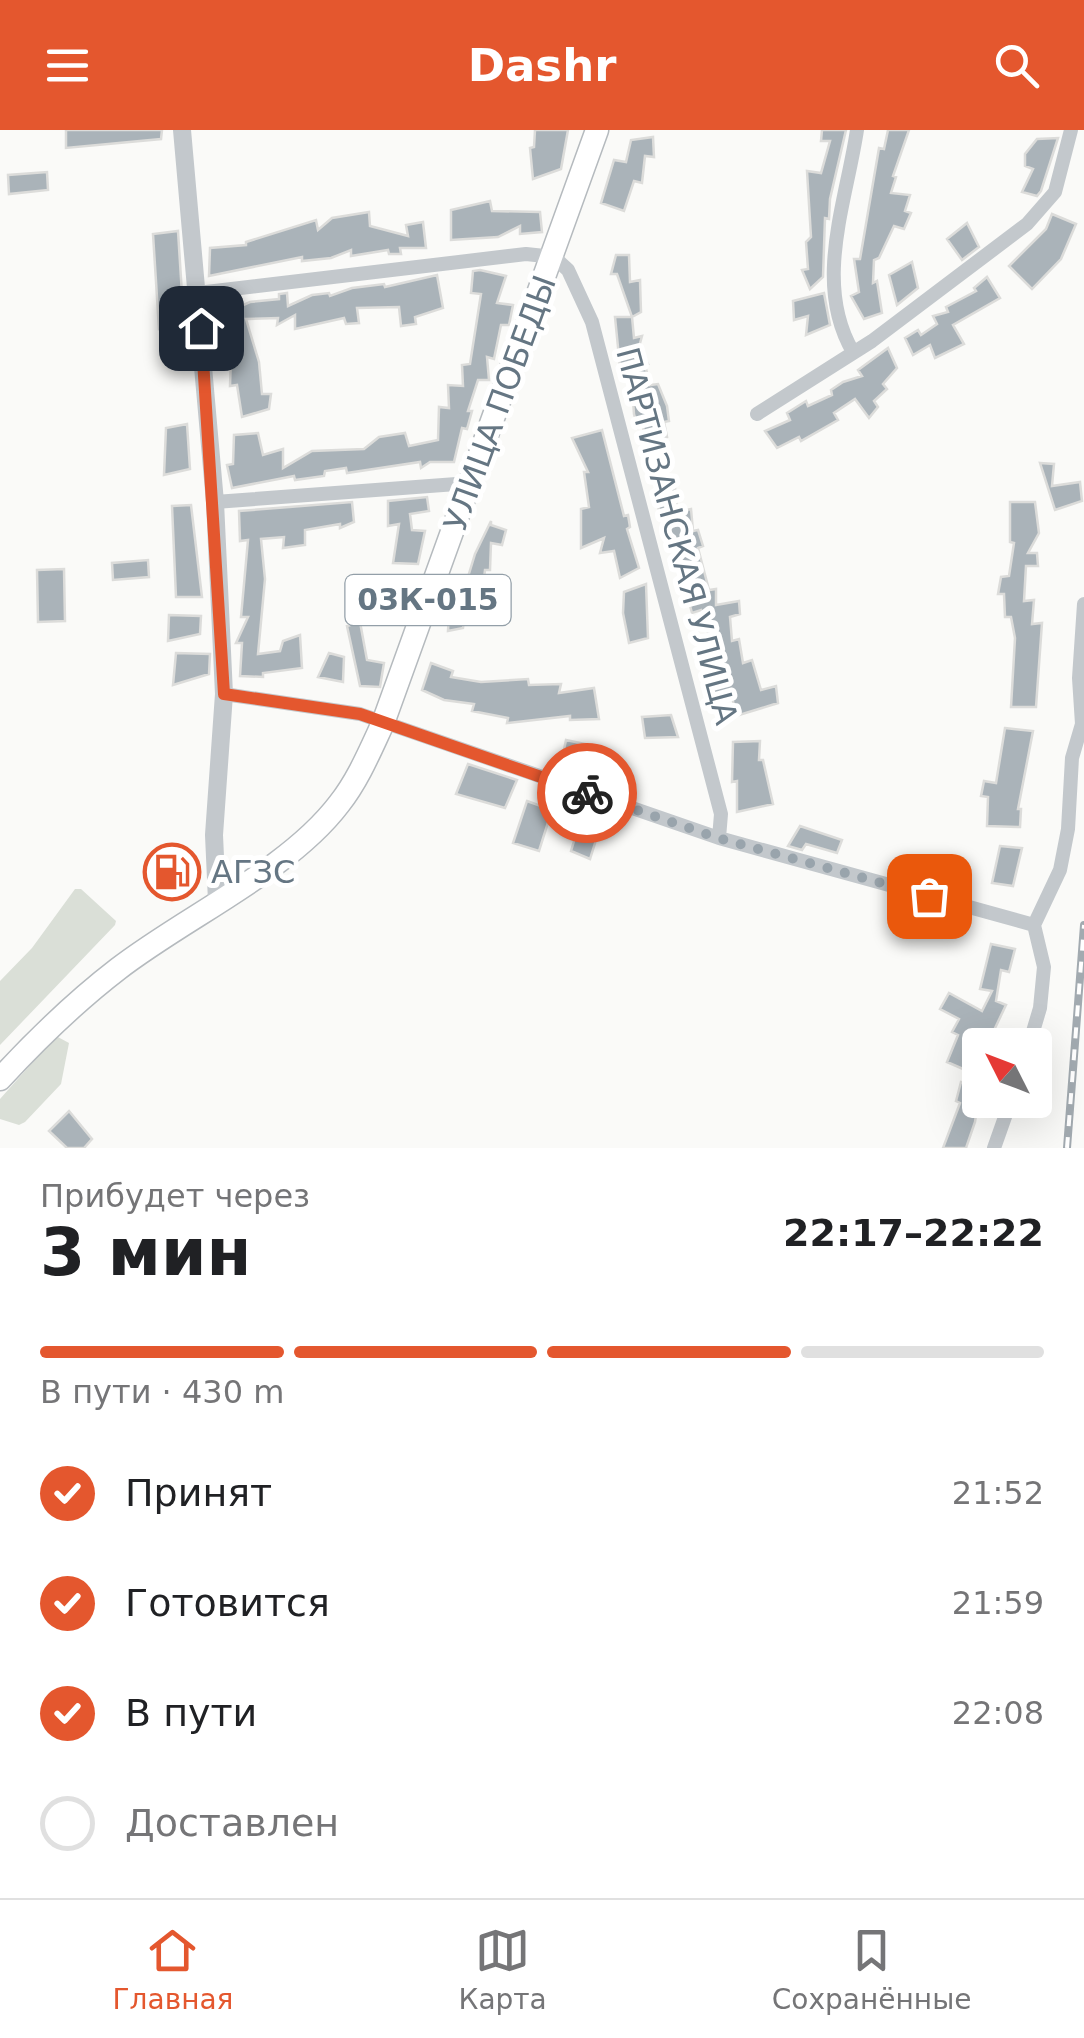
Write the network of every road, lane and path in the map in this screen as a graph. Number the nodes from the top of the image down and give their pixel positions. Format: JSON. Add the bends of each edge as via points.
{"nodes":[{"id":1,"x":182,"y":130,"type":"edge"},
{"id":2,"x":597,"y":130,"type":"edge"},
{"id":3,"x":856,"y":130,"type":"edge"},
{"id":4,"x":1071,"y":130,"type":"edge"},
{"id":5,"x":554,"y":257,"type":"junction"},
{"id":6,"x":198,"y":293,"type":"junction"},
{"id":7,"x":853,"y":352,"type":"junction"},
{"id":8,"x":757,"y":414,"type":"dead end"},
{"id":9,"x":470,"y":483,"type":"junction"},
{"id":10,"x":215,"y":502,"type":"junction"},
{"id":11,"x":1084,"y":604,"type":"edge"},
{"id":12,"x":224,"y":694,"type":"junction"},
{"id":13,"x":383,"y":724,"type":"junction"},
{"id":14,"x":718,"y":838,"type":"junction"},
{"id":15,"x":217,"y":901,"type":"junction"},
{"id":16,"x":1034,"y":925,"type":"junction"},
{"id":17,"x":1034,"y":1028,"type":"edge"},
{"id":18,"x":0,"y":1079,"type":"edge"},
{"id":19,"x":1004,"y":1118,"type":"edge"},
{"id":20,"x":994,"y":1148,"type":"edge"}],
"edges":[{"from":1,"to":6,"type":"street"},
{"from":2,"to":5,"type":"main road","name":"УЛИЦА ПОБЕДЫ","number":"03К-015"},
{"from":3,"to":7,"type":"street","via":[[835,242],[833,294]]},
{"from":4,"to":7,"type":"street","via":[[1055,192],[1044,207],[1004,244]]},
{"from":5,"to":6,"type":"street","via":[[526,254]]},
{"from":5,"to":9,"type":"main road","name":"УЛИЦА ПОБЕДЫ","number":"03К-015"},
{"from":5,"to":14,"type":"street","name":"ПАРТИЗАНСКАЯ УЛИЦА","via":[[568,270],[592,322],[721,814]]},
{"from":6,"to":10,"type":"street"},
{"from":7,"to":8,"type":"street"},
{"from":9,"to":10,"type":"street"},
{"from":9,"to":13,"type":"main road","name":"УЛИЦА ПОБЕДЫ","number":"03К-015"},
{"from":10,"to":12,"type":"street"},
{"from":11,"to":16,"type":"street","via":[[1082,724],[1072,758],[1068,830],[1060,870]]},
{"from":12,"to":13,"type":"street","via":[[360,714]]},
{"from":12,"to":15,"type":"street","via":[[214,835]]},
{"from":13,"to":14,"type":"street"},
{"from":13,"to":15,"type":"main road","name":"УЛИЦА ПОБЕДЫ","number":"03К-015","via":[[326,820]]},
{"from":14,"to":16,"type":"street"},
{"from":15,"to":18,"type":"main road","name":"УЛИЦА ПОБЕДЫ","number":"03К-015","via":[[118,969]]},
{"from":16,"to":17,"type":"street","via":[[1044,967]]},
{"from":19,"to":20,"type":"street"}]}
